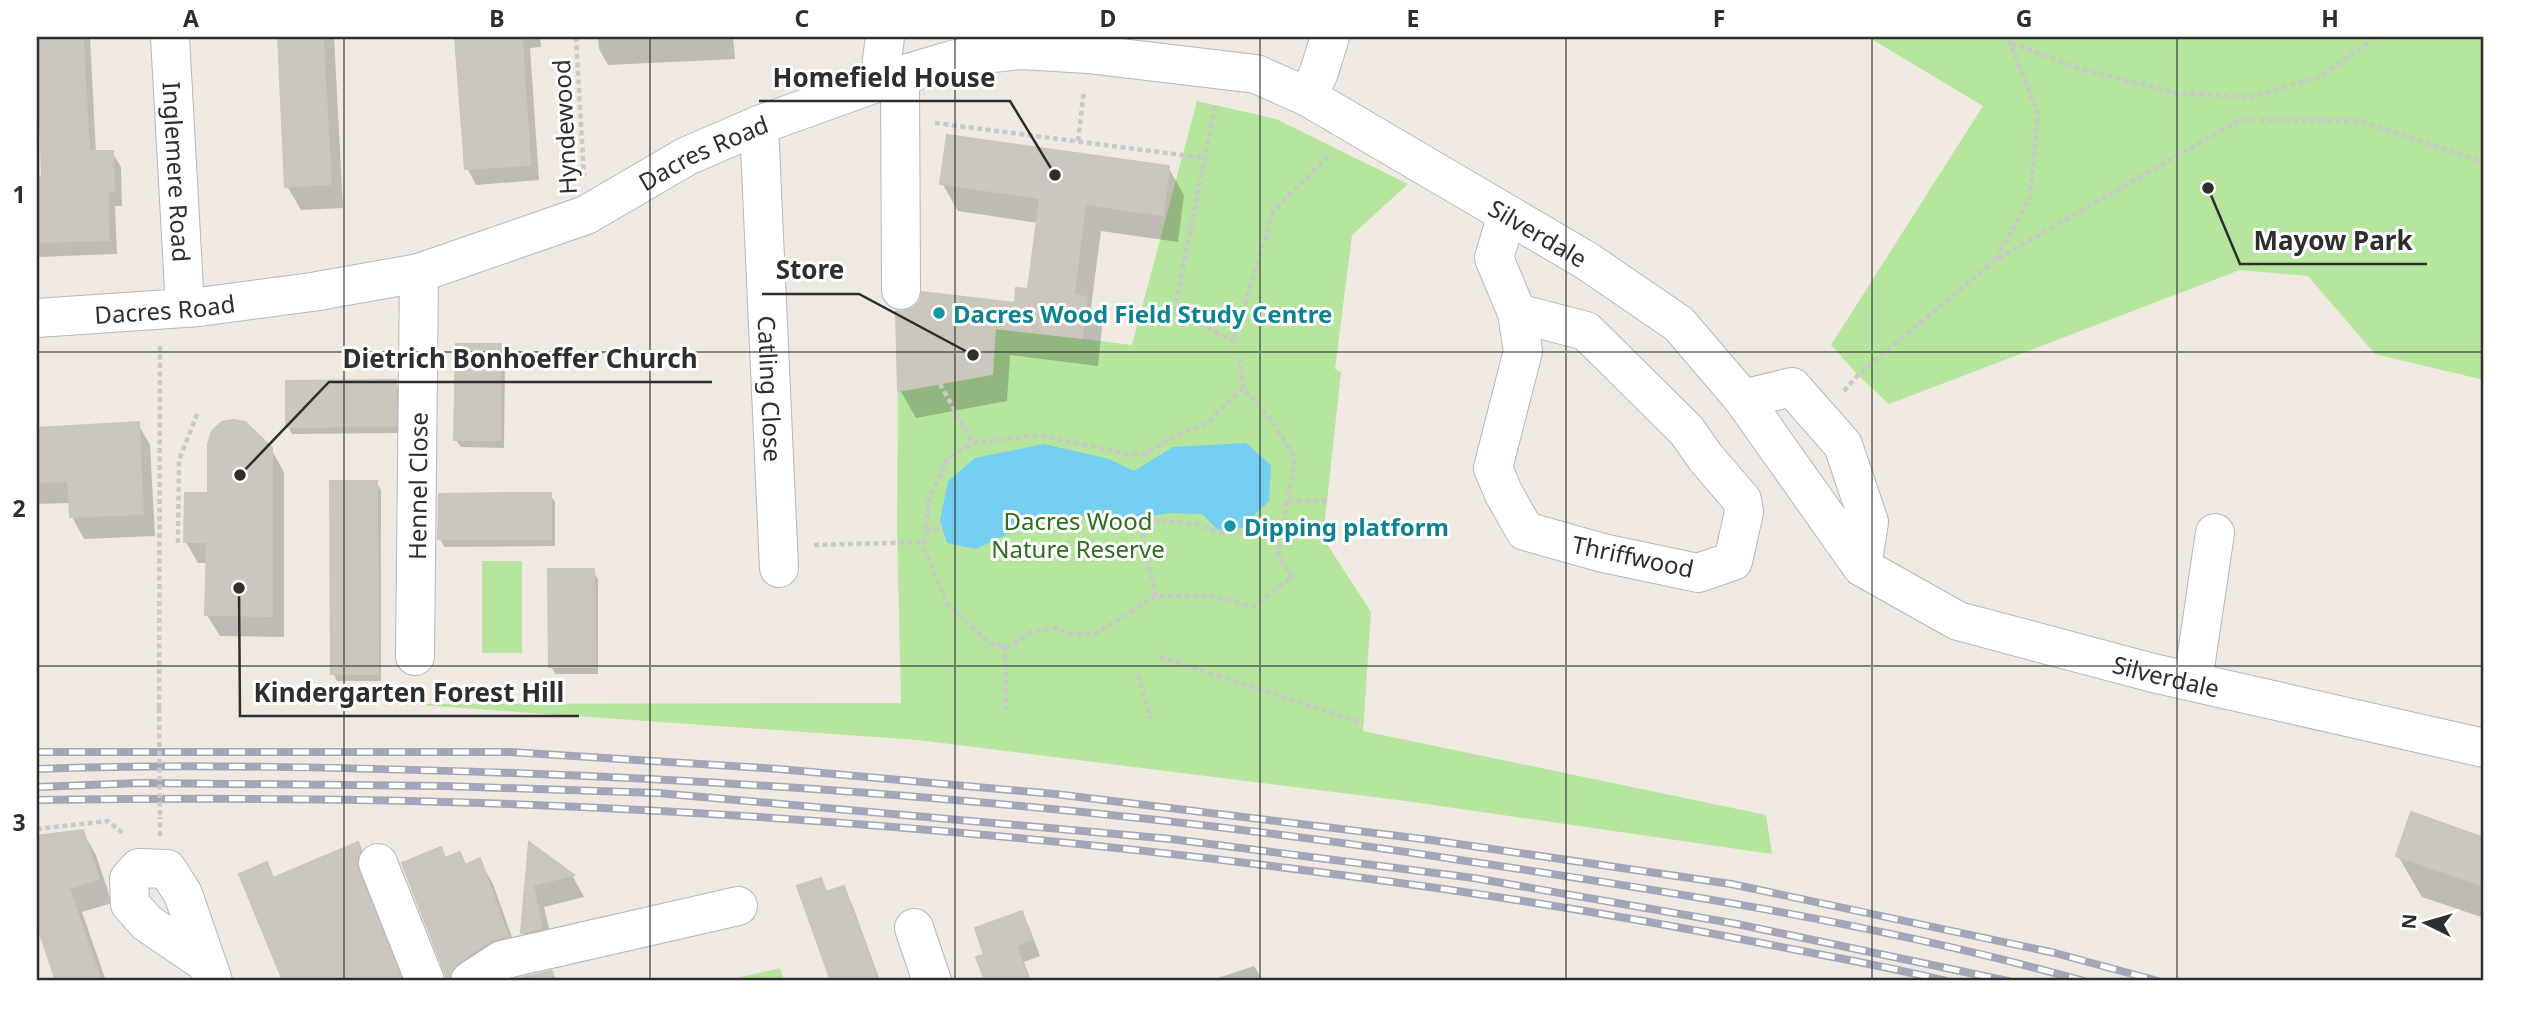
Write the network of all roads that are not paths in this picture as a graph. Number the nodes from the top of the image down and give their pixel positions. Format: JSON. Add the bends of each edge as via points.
{"nodes":[{"id":1,"x":170,"y":37,"type":"edge"},
{"id":2,"x":885,"y":37,"type":"edge"},
{"id":3,"x":1330,"y":37,"type":"edge"},
{"id":4,"x":889,"y":79,"type":"junction"},
{"id":5,"x":1308,"y":97,"type":"junction"},
{"id":6,"x":759,"y":125,"type":"junction"},
{"id":7,"x":1507,"y":215,"type":"junction"},
{"id":8,"x":419,"y":273,"type":"junction"},
{"id":9,"x":901,"y":290,"type":"dead end"},
{"id":10,"x":173,"y":308,"type":"junction"},
{"id":11,"x":1517,"y":313,"type":"junction"},
{"id":12,"x":37,"y":318,"type":"edge"},
{"id":13,"x":1743,"y":399,"type":"junction"},
{"id":14,"x":2215,"y":533,"type":"dead end"},
{"id":15,"x":779,"y":557,"type":"road end"},
{"id":16,"x":1862,"y":567,"type":"junction"},
{"id":17,"x":415,"y":656,"type":"dead end"},
{"id":18,"x":2193,"y":681,"type":"junction"},
{"id":19,"x":2484,"y":748,"type":"edge"},
{"id":20,"x":378,"y":863,"type":"dead end"},
{"id":21,"x":738,"y":906,"type":"dead end"},
{"id":22,"x":914,"y":928,"type":"dead end"},
{"id":23,"x":425,"y":981,"type":"edge"},
{"id":24,"x":470,"y":981,"type":"edge"},
{"id":25,"x":932,"y":981,"type":"edge"}],
"edges":[{"from":1,"to":10,"type":"street","name":"Inglemere Road"},
{"from":2,"to":4,"type":"street"},
{"from":3,"to":5,"type":"street"},
{"from":4,"to":5,"type":"street","name":"Dacres Road","via":[[982,54],[1021,50],[1222,68],[1255,74]]},
{"from":4,"to":6,"type":"street","name":"Dacres Road"},
{"from":4,"to":9,"type":"street","via":[[901,118]]},
{"from":5,"to":7,"type":"street","name":"Silverdale"},
{"from":6,"to":8,"type":"street","name":"Dacres Road","via":[[687,156],[586,215]]},
{"from":6,"to":15,"type":"street","name":"Catling Close"},
{"from":7,"to":11,"type":"street","name":"Thriffwood","via":[[1494,258]]},
{"from":7,"to":13,"type":"street","name":"Silverdale","via":[[1587,261],[1679,324]]},
{"from":8,"to":10,"type":"street","name":"Dacres Road","via":[[312,292]]},
{"from":8,"to":17,"type":"street","name":"Hennel Close"},
{"from":10,"to":12,"type":"street","name":"Dacres Road"},
{"from":11,"to":11,"type":"street","name":"Thriffwood","via":[[1586,331],[1686,431],[1742,500],[1744,512],[1733,561],[1698,573],[1525,531],[1493,468],[1523,351]]},
{"from":13,"to":16,"type":"street","name":"Silverdale"},
{"from":13,"to":16,"type":"street","via":[[1792,387],[1843,445],[1869,522]]},
{"from":14,"to":18,"type":"street"},
{"from":16,"to":18,"type":"street","name":"Silverdale","via":[[1958,621]]},
{"from":18,"to":19,"type":"street","name":"Silverdale"},
{"from":20,"to":23,"type":"street"},
{"from":21,"to":24,"type":"street","via":[[502,960]]},
{"from":22,"to":25,"type":"street"}]}
